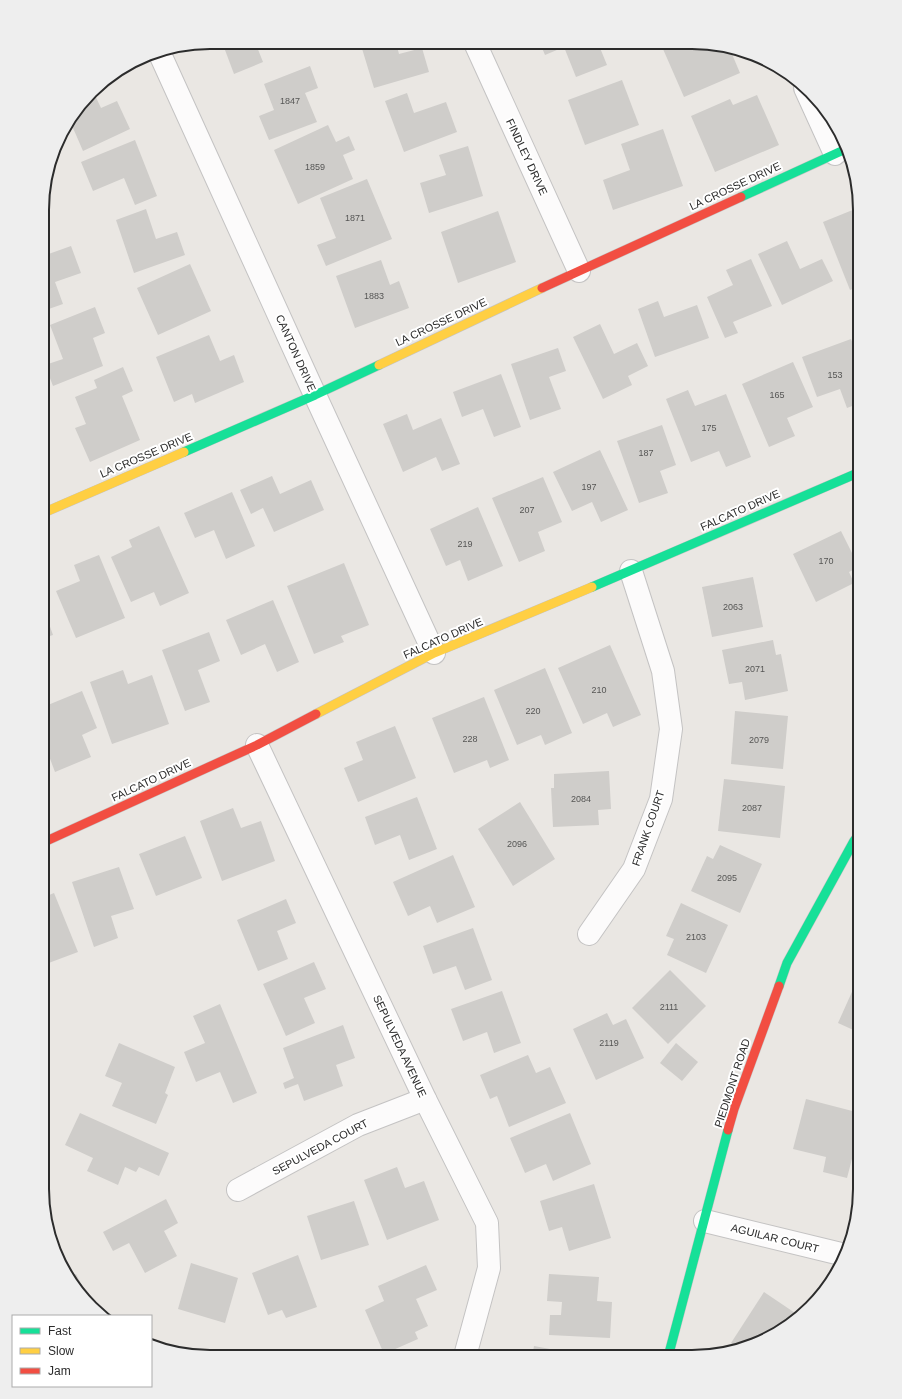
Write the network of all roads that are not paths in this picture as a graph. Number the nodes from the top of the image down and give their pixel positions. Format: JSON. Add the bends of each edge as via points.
{"nodes":[{"id":1,"x":478,"y":49,"type":"edge"},
{"id":2,"x":161,"y":57,"type":"edge"},
{"id":3,"x":816,"y":108,"type":"edge"},
{"id":4,"x":841,"y":151,"type":"edge"},
{"id":5,"x":579,"y":271,"type":"junction"},
{"id":6,"x":315,"y":395,"type":"junction"},
{"id":7,"x":853,"y":475,"type":"edge"},
{"id":8,"x":49,"y":509,"type":"edge"},
{"id":9,"x":631,"y":571,"type":"junction"},
{"id":10,"x":434,"y":653,"type":"junction"},
{"id":11,"x":257,"y":745,"type":"junction"},
{"id":12,"x":49,"y":840,"type":"edge"},
{"id":13,"x":853,"y":844,"type":"edge"},
{"id":14,"x":589,"y":934,"type":"dead end"},
{"id":15,"x":425,"y":1099,"type":"junction"},
{"id":16,"x":238,"y":1190,"type":"dead end"},
{"id":17,"x":705,"y":1221,"type":"junction"},
{"id":18,"x":839,"y":1255,"type":"edge"},
{"id":19,"x":467,"y":1350,"type":"edge"},
{"id":20,"x":670,"y":1350,"type":"edge"}],
"edges":[{"from":1,"to":5,"type":"street","name":"FINDLEY DRIVE"},
{"from":2,"to":6,"type":"street","name":"CANTON DRIVE"},
{"from":3,"to":4,"type":"street"},
{"from":4,"to":5,"type":"street","name":"LA CROSSE DRIVE"},
{"from":5,"to":6,"type":"street","name":"LA CROSSE DRIVE"},
{"from":6,"to":8,"type":"street","name":"LA CROSSE DRIVE"},
{"from":6,"to":10,"type":"street","name":"CANTON DRIVE"},
{"from":7,"to":9,"type":"street","name":"FALCATO DRIVE"},
{"from":9,"to":10,"type":"street","name":"FALCATO DRIVE"},
{"from":9,"to":14,"type":"street","name":"FRANK COURT","via":[[663,671],[672,729],[661,799],[634,869]]},
{"from":10,"to":11,"type":"street","name":"FALCATO DRIVE"},
{"from":11,"to":12,"type":"street","name":"FALCATO DRIVE"},
{"from":11,"to":15,"type":"street","name":"SEPULVEDA AVENUE"},
{"from":13,"to":17,"type":"street","name":"PIEDMONT ROAD","via":[[787,963],[734,1109]]},
{"from":15,"to":16,"type":"street","name":"SEPULVEDA COURT","via":[[358,1125]]},
{"from":15,"to":19,"type":"street","name":"SEPULVEDA AVENUE","via":[[487,1223],[489,1268]]},
{"from":17,"to":18,"type":"street","name":"AGUILAR COURT"},
{"from":17,"to":20,"type":"street","name":"PIEDMONT ROAD"}]}
